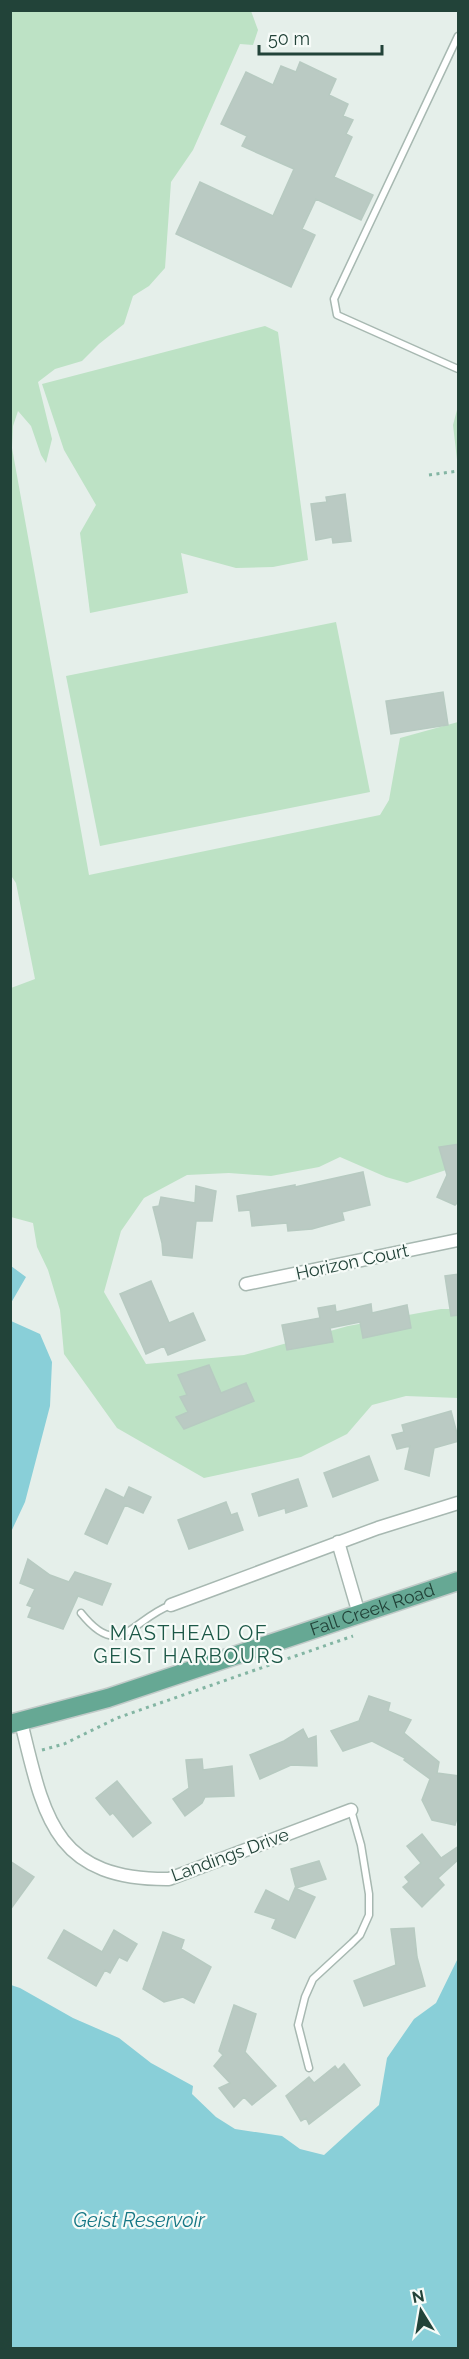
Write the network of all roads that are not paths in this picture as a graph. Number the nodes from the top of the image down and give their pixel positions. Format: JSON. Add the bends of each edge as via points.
{"nodes":[{"id":1,"x":459,"y":36,"type":"edge"},
{"id":2,"x":459,"y":369,"type":"edge"},
{"id":3,"x":459,"y":1240,"type":"edge"},
{"id":4,"x":246,"y":1284,"type":"dead end"},
{"id":5,"x":459,"y":1503,"type":"edge"},
{"id":6,"x":338,"y":1542,"type":"junction"},
{"id":7,"x":459,"y":1581,"type":"edge"},
{"id":8,"x":171,"y":1605,"type":"joint"},
{"id":9,"x":81,"y":1612,"type":"dead end"},
{"id":10,"x":360,"y":1614,"type":"junction"},
{"id":11,"x":16,"y":1723,"type":"edge"},
{"id":12,"x":351,"y":1810,"type":"joint"},
{"id":13,"x":309,"y":2068,"type":"dead end"}],
"edges":[{"from":1,"to":2,"type":"lane","via":[[334,299],[337,315]]},
{"from":3,"to":4,"type":"street","name":"Horizon Court"},
{"from":5,"to":6,"type":"street"},
{"from":6,"to":8,"type":"street"},
{"from":6,"to":10,"type":"street"},
{"from":7,"to":10,"type":"main road","name":"Fall Creek Road"},
{"from":8,"to":9,"type":"lane","via":[[150,1613],[127,1634],[110,1635],[94,1628]]},
{"from":10,"to":11,"type":"main road","name":"Fall Creek Road","via":[[108,1698]]},
{"from":11,"to":12,"type":"street","name":"Landings Drive","via":[[51,1824],[75,1852],[119,1875],[169,1878]]},
{"from":12,"to":13,"type":"lane","via":[[361,1845],[369,1915],[360,1935],[313,1979],[305,1997],[298,2025]]}]}
